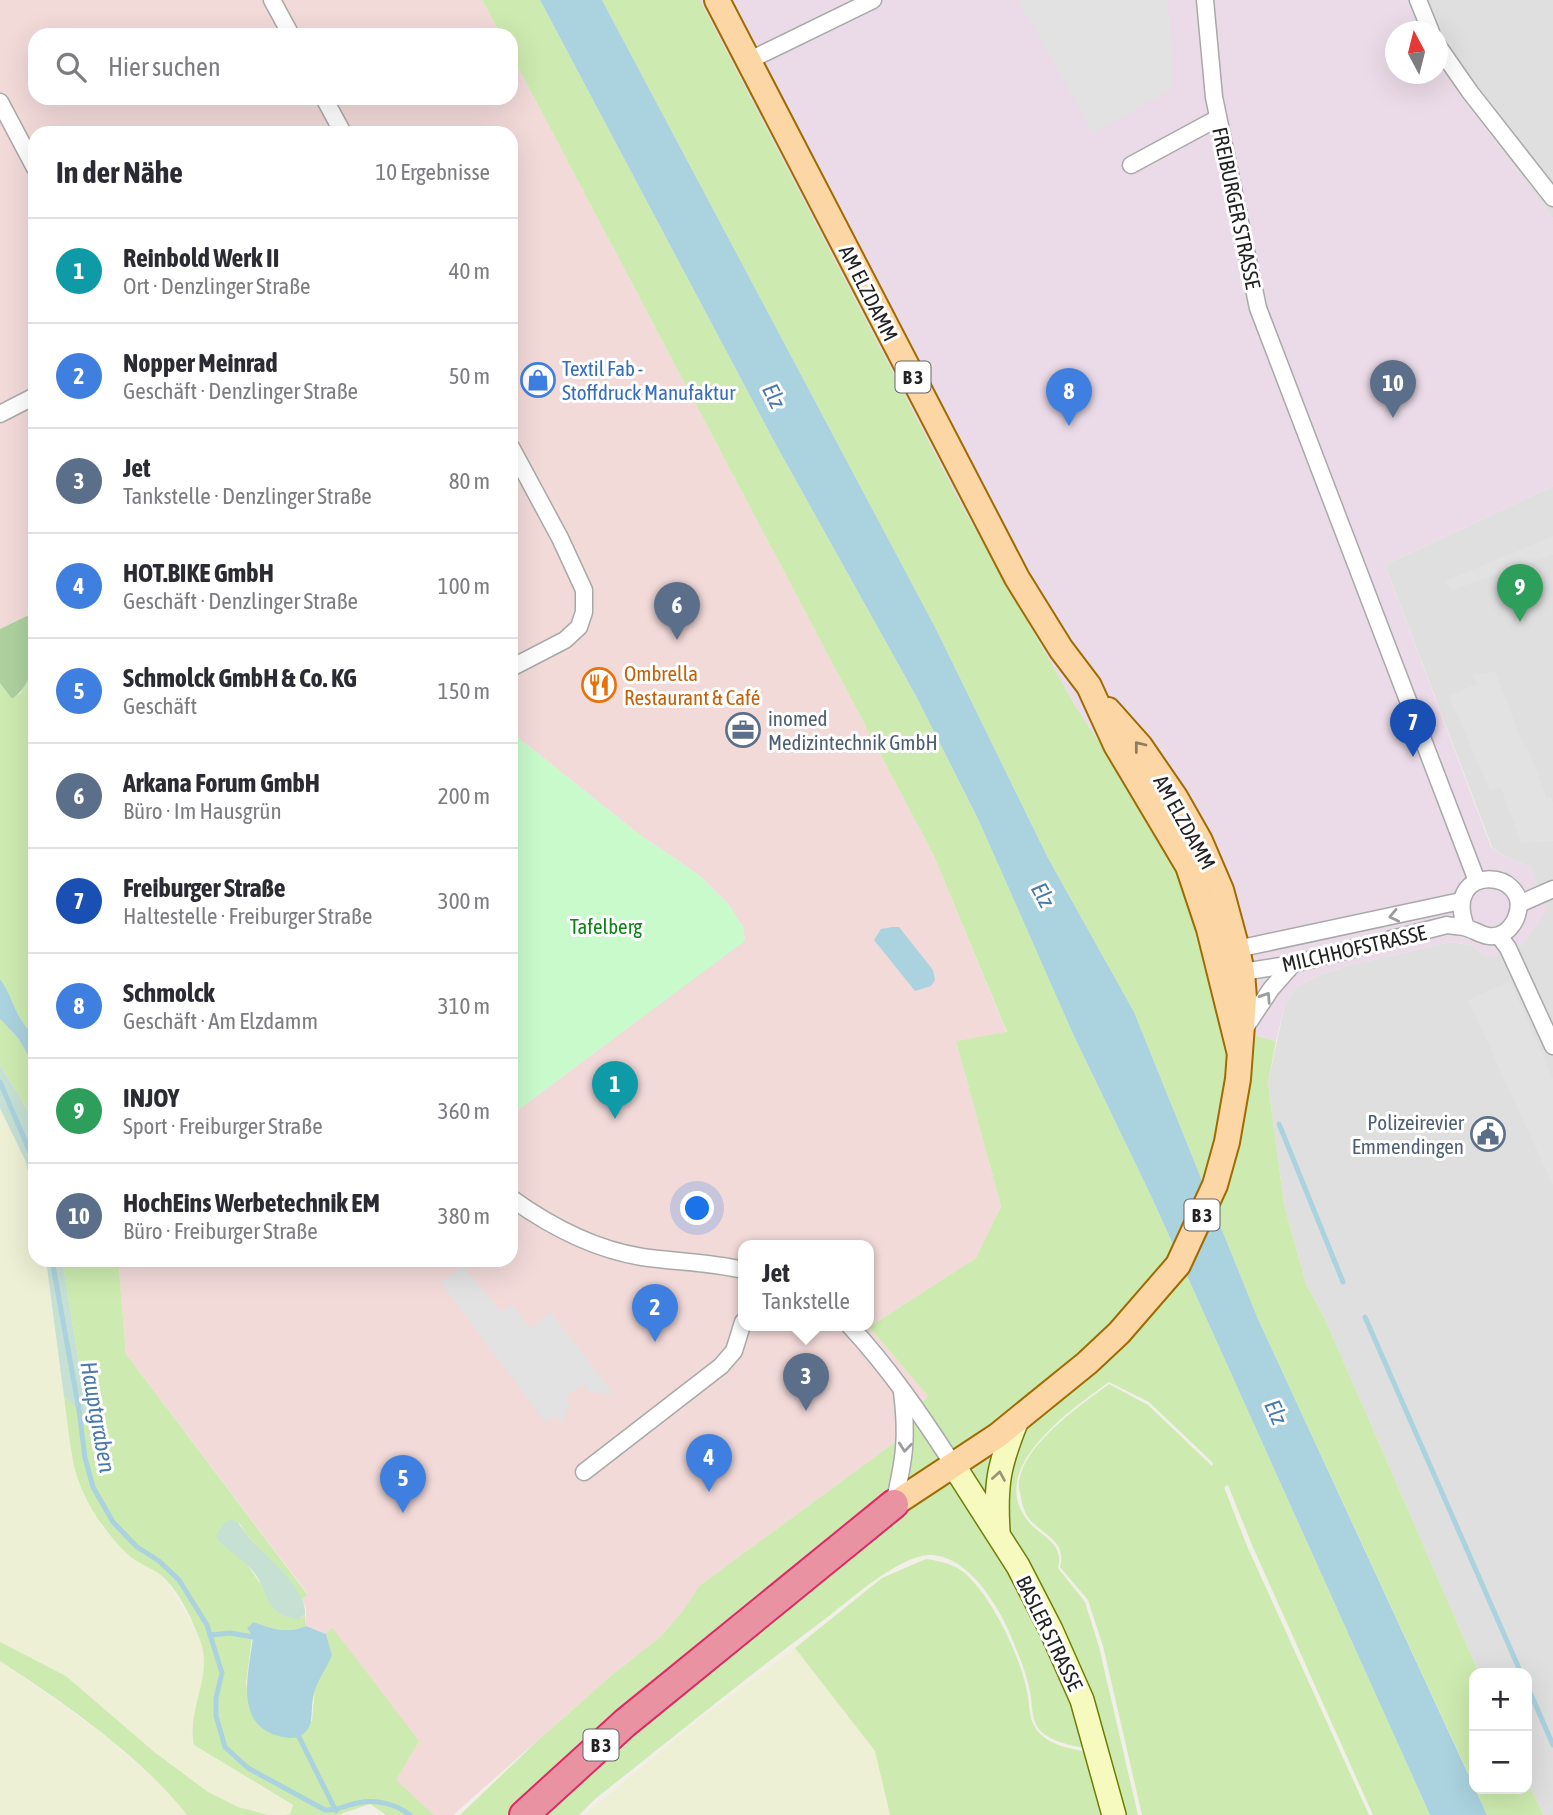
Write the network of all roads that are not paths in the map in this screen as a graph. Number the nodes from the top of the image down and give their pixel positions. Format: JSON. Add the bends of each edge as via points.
{"nodes":[{"id":1,"x":272,"y":0,"type":"edge"},
{"id":2,"x":717,"y":0,"type":"edge"},
{"id":3,"x":873,"y":0,"type":"edge"},
{"id":4,"x":1205,"y":0,"type":"edge"},
{"id":5,"x":1418,"y":0,"type":"edge"},
{"id":6,"x":1427,"y":21,"type":"edge"},
{"id":7,"x":287,"y":28,"type":"edge"},
{"id":8,"x":748,"y":61,"type":"junction"},
{"id":9,"x":1448,"y":61,"type":"edge"},
{"id":10,"x":0,"y":102,"type":"edge"},
{"id":11,"x":328,"y":105,"type":"edge"},
{"id":12,"x":1218,"y":118,"type":"junction"},
{"id":13,"x":339,"y":126,"type":"edge"},
{"id":14,"x":28,"y":155,"type":"edge"},
{"id":15,"x":1131,"y":165,"type":"dead end"},
{"id":16,"x":1553,"y":198,"type":"edge"},
{"id":17,"x":28,"y":400,"type":"edge"},
{"id":18,"x":0,"y":414,"type":"edge"},
{"id":19,"x":518,"y":460,"type":"edge"},
{"id":20,"x":518,"y":664,"type":"edge"},
{"id":21,"x":1477,"y":881,"type":"junction"},
{"id":22,"x":1553,"y":889,"type":"edge"},
{"id":23,"x":1461,"y":901,"type":"junction"},
{"id":24,"x":1518,"y":904,"type":"junction"},
{"id":25,"x":1466,"y":927,"type":"junction"},
{"id":26,"x":1499,"y":936,"type":"junction"},
{"id":27,"x":1226,"y":953,"type":"junction"},
{"id":28,"x":1293,"y":964,"type":"junction"},
{"id":29,"x":1240,"y":1042,"type":"junction"},
{"id":30,"x":1553,"y":1046,"type":"edge"},
{"id":31,"x":518,"y":1203,"type":"edge"},
{"id":32,"x":738,"y":1268,"type":"edge"},
{"id":33,"x":740,"y":1331,"type":"edge"},
{"id":34,"x":855,"y":1331,"type":"edge"},
{"id":35,"x":902,"y":1390,"type":"junction"},
{"id":36,"x":1017,"y":1420,"type":"junction"},
{"id":37,"x":954,"y":1465,"type":"junction"},
{"id":38,"x":584,"y":1472,"type":"dead end"},
{"id":39,"x":894,"y":1504,"type":"junction"},
{"id":40,"x":998,"y":1535,"type":"junction"},
{"id":41,"x":524,"y":1815,"type":"edge"},
{"id":42,"x":1114,"y":1815,"type":"edge"}],
"edges":[{"from":1,"to":7,"type":"street"},
{"from":2,"to":8,"type":"main road","name":"AM ELZDAMM","number":"B 3"},
{"from":3,"to":8,"type":"street"},
{"from":4,"to":12,"type":"street","name":"FREIBURGER STRASSE"},
{"from":5,"to":6,"type":"street"},
{"from":8,"to":27,"type":"main road","name":"AM ELZDAMM","number":"B 3","via":[[1017,578],[1091,691],[1140,746],[1200,841]]},
{"from":9,"to":16,"type":"street"},
{"from":10,"to":14,"type":"street"},
{"from":11,"to":13,"type":"street"},
{"from":12,"to":15,"type":"street"},
{"from":12,"to":21,"type":"street","name":"FREIBURGER STRASSE","via":[[1258,308]]},
{"from":17,"to":18,"type":"street"},
{"from":19,"to":20,"type":"street","via":[[584,590],[584,612],[579,627],[565,640]]},
{"from":21,"to":23,"type":"street","via":[[1465,890]]},
{"from":21,"to":24,"type":"street","via":[[1503,881]]},
{"from":22,"to":24,"type":"street"},
{"from":23,"to":25,"type":"street"},
{"from":23,"to":27,"type":"street","name":"MILCHHOFSTRASSE","one_way":true},
{"from":24,"to":26,"type":"street","via":[[1514,923]]},
{"from":25,"to":26,"type":"street","name":"MILCHHOFSTRASSE"},
{"from":25,"to":28,"type":"street","name":"MILCHHOFSTRASSE","via":[[1447,926]]},
{"from":26,"to":30,"type":"street"},
{"from":27,"to":28,"type":"street","name":"MILCHHOFSTRASSE"},
{"from":27,"to":29,"type":"main road","number":"B 3","via":[[1244,998]]},
{"from":29,"to":28,"type":"street","one_way":true,"via":[[1271,989]]},
{"from":29,"to":36,"type":"main road","number":"B 3","via":[[1227,1142],[1215,1185],[1178,1265],[1087,1363]]},
{"from":31,"to":32,"type":"street","via":[[589,1244],[641,1256]]},
{"from":33,"to":38,"type":"street","via":[[734,1351],[721,1366]]},
{"from":34,"to":35,"type":"street"},
{"from":35,"to":37,"type":"street"},
{"from":35,"to":39,"type":"street","one_way":true,"via":[[905,1451]]},
{"from":36,"to":37,"type":"main road","number":"B 3"},
{"from":40,"to":36,"type":"street","one_way":true,"via":[[999,1472]]},
{"from":37,"to":39,"type":"main road","number":"B 3"},
{"from":37,"to":40,"type":"street","name":"BASLER STRASSE"},
{"from":39,"to":41,"type":"highway","number":"B 3","via":[[625,1723]]},
{"from":40,"to":42,"type":"street","name":"BASLER STRASSE","via":[[1029,1587],[1083,1700]]}]}
